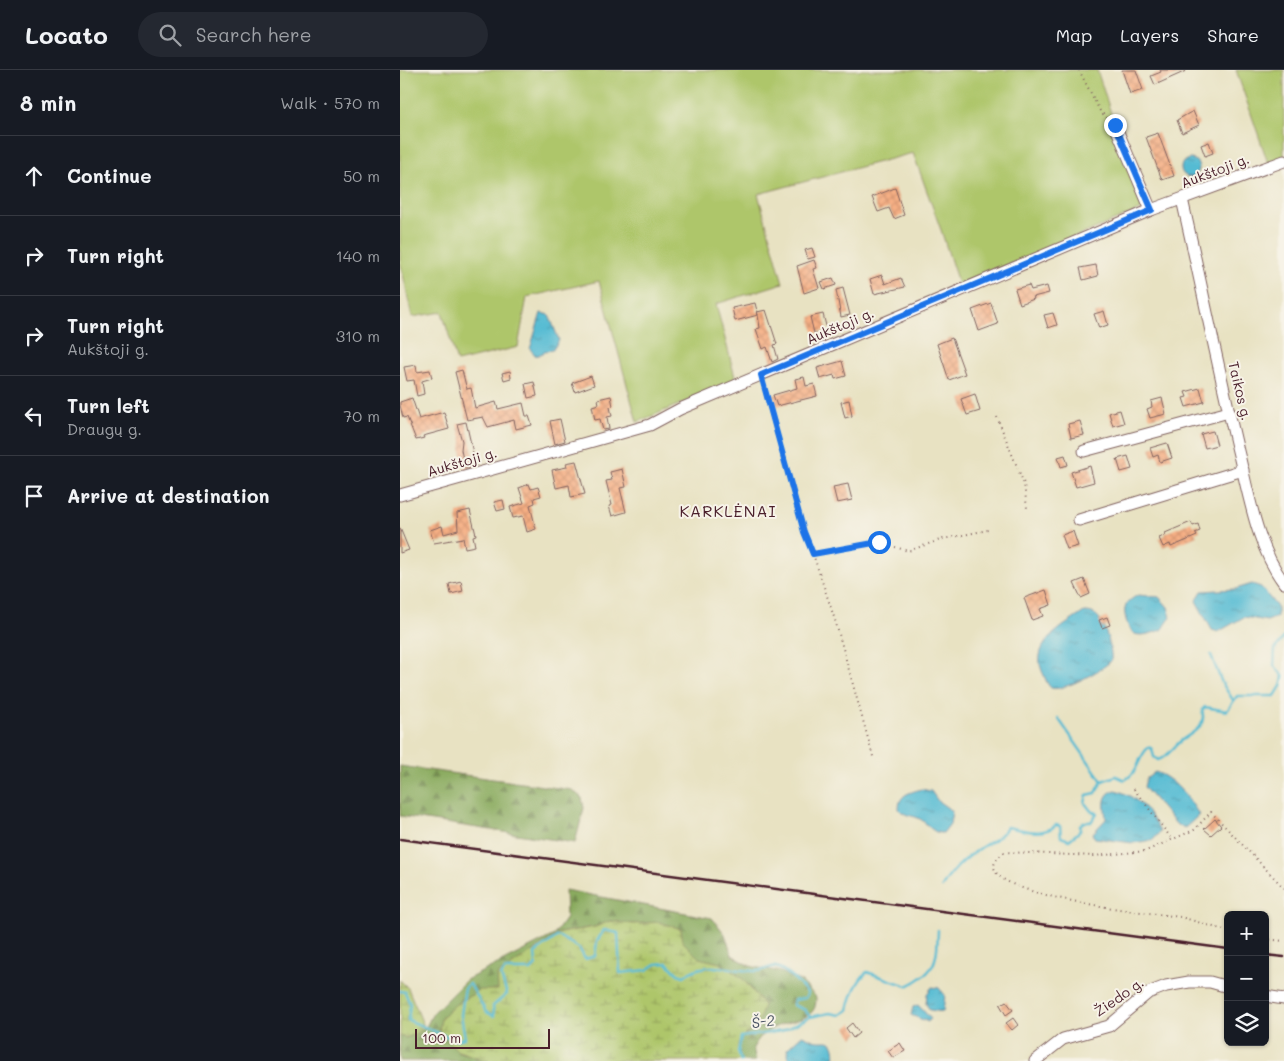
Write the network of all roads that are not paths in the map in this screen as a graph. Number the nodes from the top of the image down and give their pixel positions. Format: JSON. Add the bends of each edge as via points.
{"nodes":[{"id":1,"x":1115,"y":125,"type":"road end"},
{"id":2,"x":1284,"y":161,"type":"edge"},
{"id":3,"x":1182,"y":199,"type":"junction"},
{"id":4,"x":1152,"y":210,"type":"junction"},
{"id":5,"x":1229,"y":412,"type":"junction"},
{"id":6,"x":1084,"y":451,"type":"dead end"},
{"id":7,"x":1243,"y":470,"type":"junction"},
{"id":8,"x":400,"y":495,"type":"edge"},
{"id":9,"x":1079,"y":520,"type":"dead end"},
{"id":10,"x":1284,"y":583,"type":"edge"},
{"id":11,"x":1224,"y":986,"type":"edge"},
{"id":12,"x":1269,"y":997,"type":"edge"},
{"id":13,"x":1284,"y":999,"type":"edge"},
{"id":14,"x":1035,"y":1061,"type":"edge"}],
"edges":[{"from":1,"to":4,"type":"street"},
{"from":2,"to":3,"type":"street","name":"Aukštoji g."},
{"from":3,"to":4,"type":"street","name":"Aukštoji g."},
{"from":3,"to":5,"type":"street","name":"Taikos g."},
{"from":4,"to":8,"type":"street","name":"Aukštoji g.","via":[[642,427]]},
{"from":5,"to":6,"type":"street"},
{"from":5,"to":7,"type":"street","name":"Taikos g."},
{"from":7,"to":9,"type":"street"},
{"from":7,"to":10,"type":"street","name":"Taikos g.","via":[[1262,540]]},
{"from":11,"to":14,"type":"street","name":"Žiedo g.","via":[[1189,982],[1148,993],[1109,1026],[1063,1039]]},
{"from":12,"to":13,"type":"street"}]}
